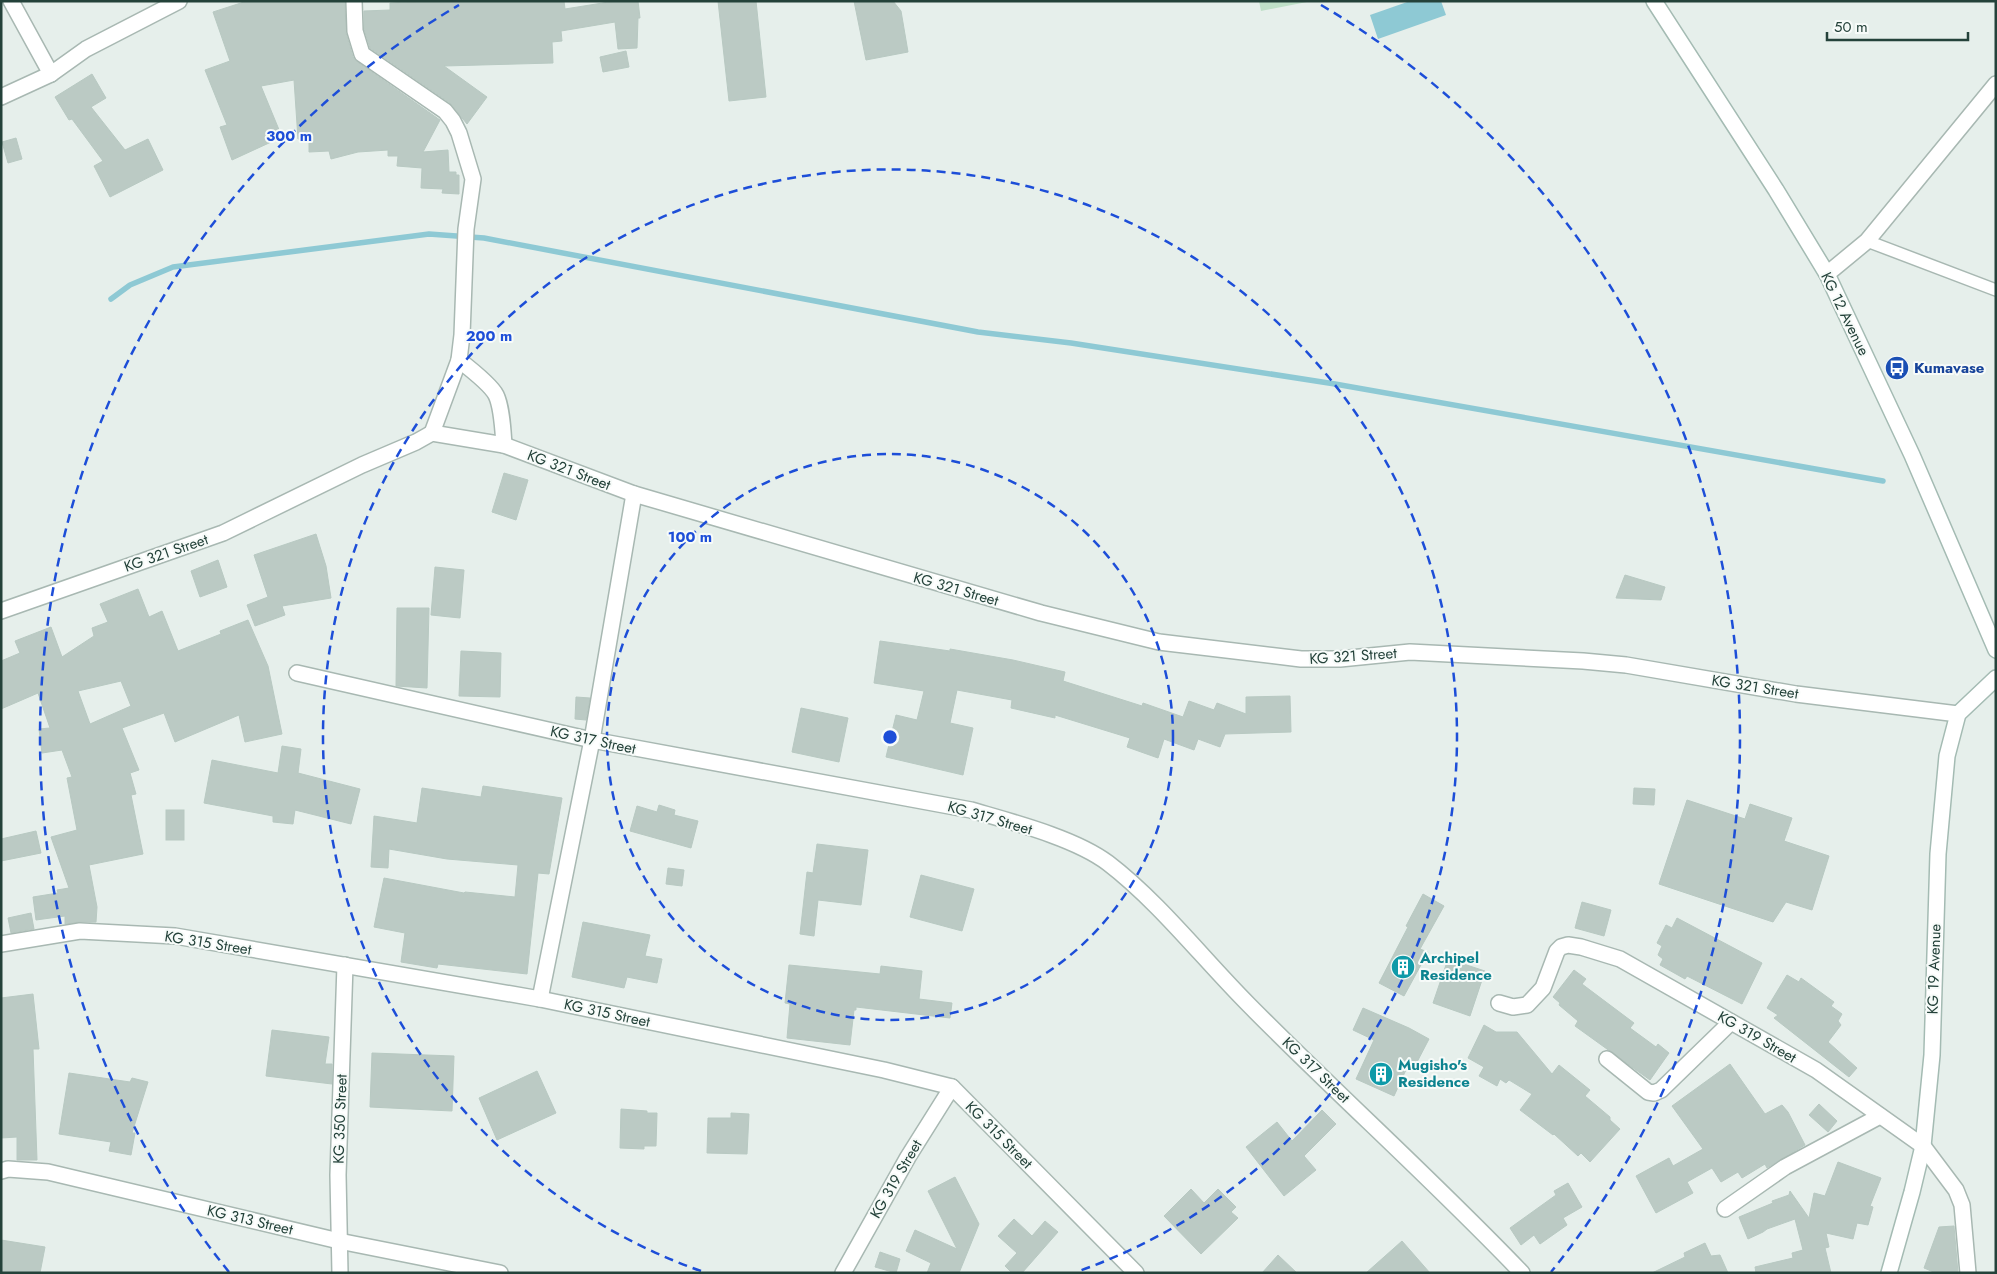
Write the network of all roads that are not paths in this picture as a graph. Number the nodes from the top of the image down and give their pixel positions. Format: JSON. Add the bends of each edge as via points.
{"nodes":[{"id":1,"x":11,"y":1,"type":"edge"},
{"id":2,"x":179,"y":1,"type":"edge"},
{"id":3,"x":354,"y":1,"type":"edge"},
{"id":4,"x":1654,"y":1,"type":"edge"},
{"id":5,"x":51,"y":74,"type":"junction"},
{"id":6,"x":1996,"y":84,"type":"edge"},
{"id":7,"x":1,"y":97,"type":"edge"},
{"id":8,"x":1867,"y":241,"type":"junction"},
{"id":9,"x":1827,"y":274,"type":"junction"},
{"id":10,"x":1996,"y":290,"type":"edge"},
{"id":11,"x":459,"y":360,"type":"junction"},
{"id":12,"x":432,"y":433,"type":"junction"},
{"id":13,"x":504,"y":445,"type":"junction"},
{"id":14,"x":634,"y":494,"type":"junction"},
{"id":15,"x":1,"y":611,"type":"edge"},
{"id":16,"x":1996,"y":650,"type":"edge"},
{"id":17,"x":297,"y":674,"type":"dead end"},
{"id":18,"x":1996,"y":678,"type":"edge"},
{"id":19,"x":1958,"y":714,"type":"junction"},
{"id":20,"x":592,"y":740,"type":"junction"},
{"id":21,"x":1,"y":944,"type":"edge"},
{"id":22,"x":345,"y":965,"type":"junction"},
{"id":23,"x":540,"y":999,"type":"junction"},
{"id":24,"x":1499,"y":1003,"type":"dead end"},
{"id":25,"x":1731,"y":1022,"type":"junction"},
{"id":26,"x":1607,"y":1060,"type":"dead end"},
{"id":27,"x":952,"y":1087,"type":"junction"},
{"id":28,"x":1880,"y":1116,"type":"junction"},
{"id":29,"x":1923,"y":1146,"type":"junction"},
{"id":30,"x":1,"y":1171,"type":"edge"},
{"id":31,"x":1724,"y":1209,"type":"dead end"},
{"id":32,"x":339,"y":1241,"type":"junction"},
{"id":33,"x":340,"y":1273,"type":"edge"},
{"id":34,"x":500,"y":1273,"type":"edge"},
{"id":35,"x":843,"y":1273,"type":"edge"},
{"id":36,"x":1136,"y":1273,"type":"edge"},
{"id":37,"x":1522,"y":1273,"type":"edge"},
{"id":38,"x":1889,"y":1273,"type":"edge"},
{"id":39,"x":1968,"y":1273,"type":"edge"}],
"edges":[{"from":1,"to":5,"type":"street"},
{"from":2,"to":5,"type":"street","via":[[86,49]]},
{"from":3,"to":11,"type":"street","via":[[355,31],[362,54],[445,111],[459,133],[473,178],[466,229]]},
{"from":4,"to":9,"type":"street","name":"KG 12 Avenue"},
{"from":5,"to":7,"type":"street"},
{"from":6,"to":8,"type":"street"},
{"from":8,"to":9,"type":"street"},
{"from":8,"to":10,"type":"lane"},
{"from":9,"to":16,"type":"street","name":"KG 12 Avenue","via":[[1912,455]]},
{"from":11,"to":12,"type":"street"},
{"from":11,"to":13,"type":"street","via":[[496,394]]},
{"from":12,"to":13,"type":"street","name":"KG 321 Street"},
{"from":12,"to":15,"type":"street","name":"KG 321 Street","via":[[223,533]]},
{"from":13,"to":14,"type":"street","name":"KG 321 Street"},
{"from":14,"to":19,"type":"street","name":"KG 321 Street","via":[[1041,613],[1159,642],[1302,659],[1410,652],[1583,661],[1796,694]]},
{"from":14,"to":20,"type":"street"},
{"from":17,"to":20,"type":"street","name":"KG 317 Street"},
{"from":18,"to":19,"type":"street"},
{"from":19,"to":29,"type":"street","name":"KG 19 Avenue","via":[[1947,756],[1942,802],[1932,1055]]},
{"from":20,"to":23,"type":"street"},
{"from":20,"to":37,"type":"street","name":"KG 317 Street","via":[[971,810],[1076,846],[1107,862],[1142,893],[1250,1005]]},
{"from":21,"to":22,"type":"street","name":"KG 315 Street","via":[[80,932],[129,933],[175,936]]},
{"from":22,"to":23,"type":"street","name":"KG 315 Street"},
{"from":22,"to":32,"type":"street","name":"KG 350 Street"},
{"from":23,"to":27,"type":"street","name":"KG 315 Street"},
{"from":24,"to":25,"type":"street","name":"KG 319 Street","via":[[1513,1007],[1527,1005],[1542,988],[1557,951],[1568,945],[1620,959]]},
{"from":25,"to":26,"type":"street","via":[[1680,1073],[1654,1093],[1648,1092]]},
{"from":25,"to":28,"type":"street","name":"KG 319 Street","via":[[1816,1070]]},
{"from":27,"to":35,"type":"street","name":"KG 319 Street","via":[[908,1157]]},
{"from":27,"to":36,"type":"street","name":"KG 315 Street"},
{"from":28,"to":29,"type":"street","name":"KG 319 Street"},
{"from":28,"to":31,"type":"street","via":[[1785,1167]]},
{"from":29,"to":38,"type":"street","name":"KG 19 Avenue"},
{"from":29,"to":39,"type":"street","name":"KG 319 Street","via":[[1956,1190],[1962,1205]]},
{"from":30,"to":32,"type":"street","name":"KG 313 Street","via":[[48,1172]]},
{"from":32,"to":33,"type":"street","name":"KG 350 Street"},
{"from":32,"to":34,"type":"street","name":"KG 313 Street"}]}
